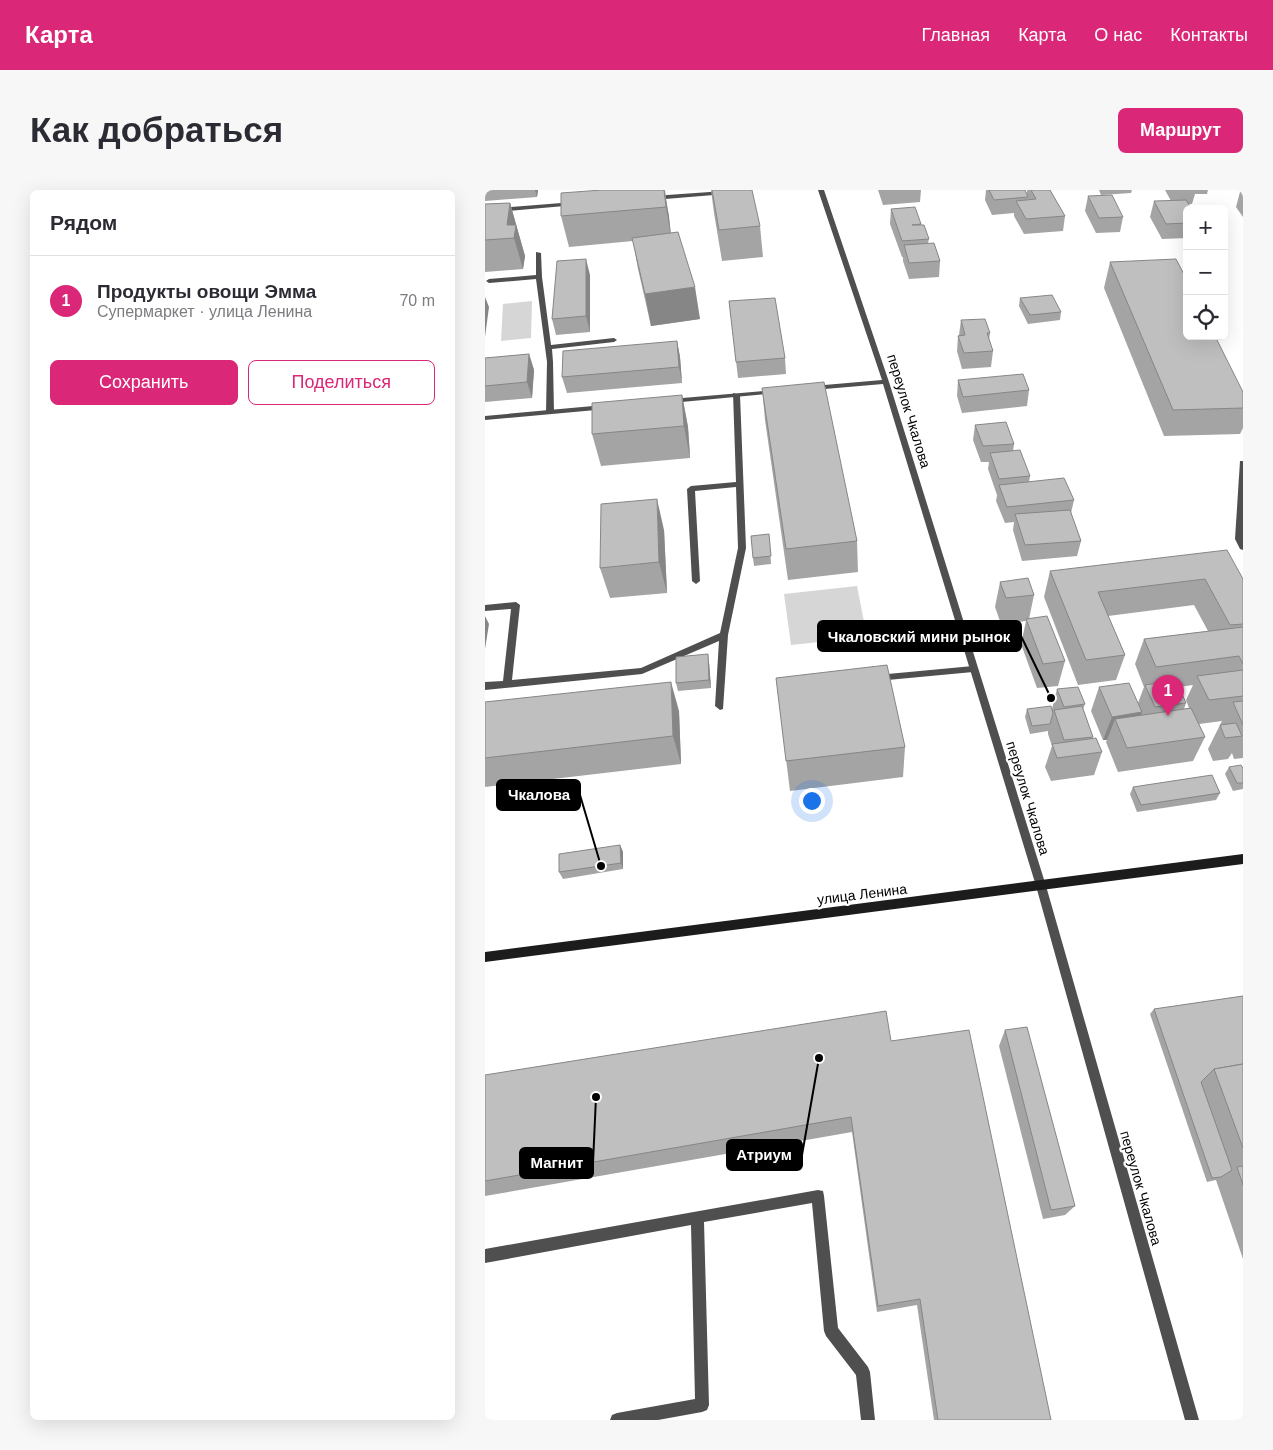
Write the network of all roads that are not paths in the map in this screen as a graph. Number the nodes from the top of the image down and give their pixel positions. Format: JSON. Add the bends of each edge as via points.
{"nodes":[{"id":1,"x":821,"y":190,"type":"edge"},
{"id":2,"x":735,"y":192,"type":"edge"},
{"id":3,"x":649,"y":198,"type":"edge"},
{"id":4,"x":581,"y":204,"type":"edge"},
{"id":5,"x":485,"y":211,"type":"edge"},
{"id":6,"x":538,"y":253,"type":"dead end"},
{"id":7,"x":539,"y":277,"type":"junction"},
{"id":8,"x":489,"y":281,"type":"dead end"},
{"id":9,"x":614,"y":340,"type":"dead end"},
{"id":10,"x":548,"y":347,"type":"junction"},
{"id":11,"x":887,"y":382,"type":"junction"},
{"id":12,"x":805,"y":389,"type":"edge"},
{"id":13,"x":785,"y":391,"type":"edge"},
{"id":14,"x":736,"y":395,"type":"junction"},
{"id":15,"x":658,"y":403,"type":"edge"},
{"id":16,"x":609,"y":407,"type":"edge"},
{"id":17,"x":549,"y":412,"type":"junction"},
{"id":18,"x":485,"y":418,"type":"edge"},
{"id":19,"x":1243,"y":463,"type":"edge"},
{"id":20,"x":739,"y":484,"type":"junction"},
{"id":21,"x":1243,"y":547,"type":"edge"},
{"id":22,"x":696,"y":581,"type":"dead end"},
{"id":23,"x":485,"y":608,"type":"edge"},
{"id":24,"x":724,"y":635,"type":"junction"},
{"id":25,"x":973,"y":669,"type":"junction"},
{"id":26,"x":872,"y":678,"type":"edge"},
{"id":27,"x":507,"y":683,"type":"junction"},
{"id":28,"x":485,"y":686,"type":"edge"},
{"id":29,"x":720,"y":706,"type":"dead end"},
{"id":30,"x":1243,"y":859,"type":"edge"},
{"id":31,"x":1041,"y":886,"type":"junction"},
{"id":32,"x":485,"y":957,"type":"edge"},
{"id":33,"x":697,"y":1217,"type":"junction"},
{"id":34,"x":485,"y":1256,"type":"edge"},
{"id":35,"x":617,"y":1420,"type":"edge"},
{"id":36,"x":868,"y":1420,"type":"edge"},
{"id":37,"x":1192,"y":1420,"type":"edge"}],
"edges":[{"from":1,"to":11,"type":"street","name":"переулок Чкалова"},
{"from":2,"to":3,"type":"street"},
{"from":4,"to":5,"type":"street"},
{"from":6,"to":7,"type":"street"},
{"from":7,"to":8,"type":"street"},
{"from":7,"to":10,"type":"street"},
{"from":9,"to":10,"type":"street"},
{"from":10,"to":17,"type":"street"},
{"from":11,"to":12,"type":"street"},
{"from":11,"to":25,"type":"street","name":"переулок Чкалова"},
{"from":13,"to":14,"type":"street"},
{"from":14,"to":15,"type":"street"},
{"from":14,"to":20,"type":"street"},
{"from":16,"to":17,"type":"street"},
{"from":17,"to":18,"type":"street"},
{"from":19,"to":21,"type":"street","via":[[1239,539]]},
{"from":20,"to":22,"type":"street","via":[[691,489]]},
{"from":20,"to":24,"type":"street","via":[[742,548]]},
{"from":23,"to":27,"type":"street","via":[[516,605]]},
{"from":24,"to":27,"type":"street","via":[[642,671]]},
{"from":24,"to":29,"type":"street"},
{"from":25,"to":26,"type":"street"},
{"from":25,"to":31,"type":"street","name":"переулок Чкалова"},
{"from":27,"to":28,"type":"street"},
{"from":30,"to":31,"type":"main road","name":"улица Ленина"},
{"from":31,"to":32,"type":"main road","name":"улица Ленина"},
{"from":31,"to":37,"type":"street","name":"переулок Чкалова"},
{"from":33,"to":34,"type":"street"},
{"from":33,"to":35,"type":"street","via":[[702,1405]]},
{"from":33,"to":36,"type":"street","via":[[818,1196],[831,1331],[863,1372]]}]}
